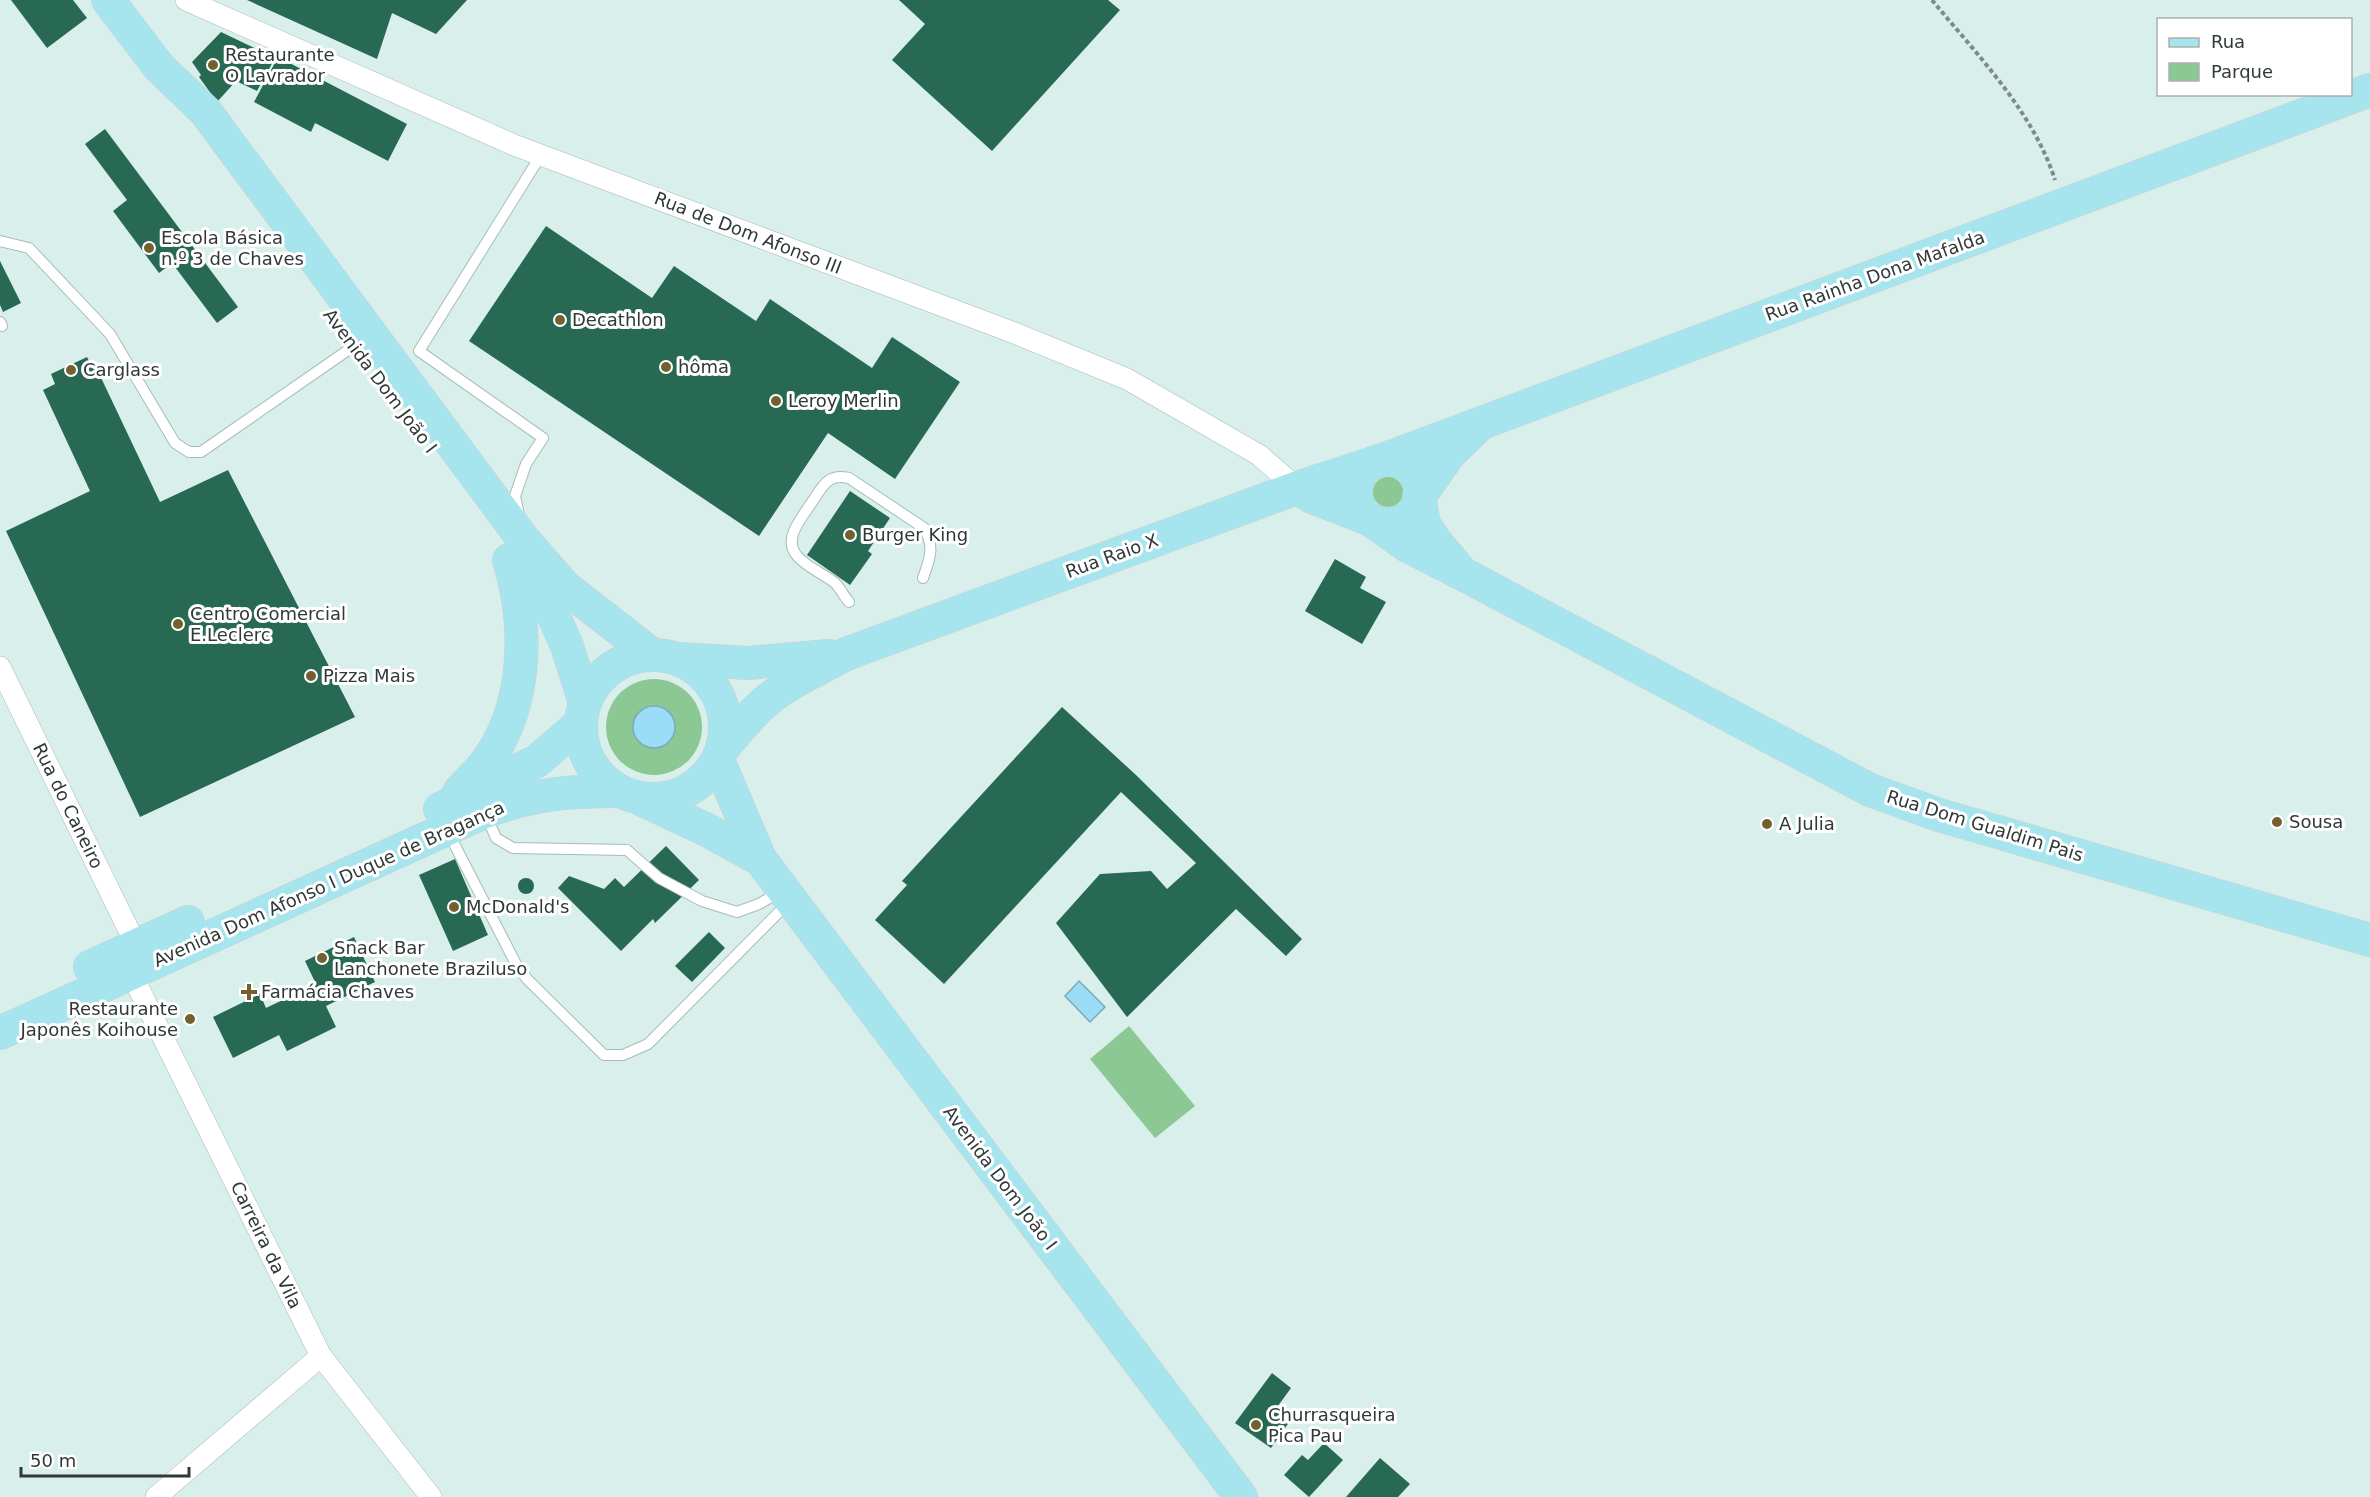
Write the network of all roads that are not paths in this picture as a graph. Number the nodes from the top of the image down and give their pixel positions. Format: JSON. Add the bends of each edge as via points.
{"nodes":[{"id":1,"x":186,"y":0,"type":"edge"},
{"id":2,"x":112,"y":1,"type":"edge"},
{"id":3,"x":159,"y":67,"type":"junction"},
{"id":4,"x":2370,"y":90,"type":"edge"},
{"id":5,"x":540,"y":155,"type":"junction"},
{"id":6,"x":0,"y":241,"type":"edge"},
{"id":7,"x":354,"y":346,"type":"junction"},
{"id":8,"x":1485,"y":420,"type":"junction"},
{"id":9,"x":1380,"y":461,"type":"junction"},
{"id":10,"x":1297,"y":488,"type":"junction"},
{"id":11,"x":1419,"y":497,"type":"junction"},
{"id":12,"x":1371,"y":520,"type":"junction"},
{"id":13,"x":515,"y":545,"type":"junction"},
{"id":14,"x":1463,"y":574,"type":"junction"},
{"id":15,"x":923,"y":578,"type":"dead end"},
{"id":16,"x":849,"y":602,"type":"dead end"},
{"id":17,"x":846,"y":654,"type":"junction"},
{"id":18,"x":664,"y":657,"type":"junction"},
{"id":19,"x":3,"y":679,"type":"edge"},
{"id":20,"x":583,"y":713,"type":"junction"},
{"id":21,"x":720,"y":754,"type":"junction"},
{"id":22,"x":630,"y":795,"type":"junction"},
{"id":23,"x":484,"y":812,"type":"junction"},
{"id":24,"x":445,"y":818,"type":"junction"},
{"id":25,"x":760,"y":859,"type":"junction"},
{"id":26,"x":787,"y":895,"type":"junction"},
{"id":27,"x":2370,"y":940,"type":"edge"},
{"id":28,"x":138,"y":962,"type":"junction"},
{"id":29,"x":0,"y":1009,"type":"edge"},
{"id":30,"x":0,"y":1033,"type":"edge"},
{"id":31,"x":321,"y":1356,"type":"junction"},
{"id":32,"x":156,"y":1497,"type":"edge"},
{"id":33,"x":431,"y":1497,"type":"edge"},
{"id":34,"x":1241,"y":1497,"type":"edge"}],
"edges":[{"from":1,"to":5,"type":"street","name":"Rua de Dom Afonso III"},
{"from":2,"to":3,"type":"main road","name":"Avenida Dom João I"},
{"from":3,"to":7,"type":"main road","name":"Avenida Dom João I","via":[[189,125]]},
{"from":3,"to":13,"type":"main road","name":"Avenida Dom João I","via":[[205,111]]},
{"from":4,"to":8,"type":"main road","name":"Rua Rainha Dona Mafalda"},
{"from":5,"to":10,"type":"street","name":"Rua de Dom Afonso III","via":[[1127,379],[1259,455]]},
{"from":5,"to":13,"type":"lane","via":[[419,351],[543,438],[526,464],[515,496]]},
{"from":6,"to":7,"type":"lane","via":[[29,248],[110,334],[175,443],[189,452],[201,452]]},
{"from":7,"to":13,"type":"main road","name":"Avenida Dom João I"},
{"from":8,"to":9,"type":"main road","name":"Rua Rainha Dona Mafalda"},
{"from":8,"to":11,"type":"main road","via":[[1450,453]]},
{"from":9,"to":10,"type":"main road","name":"Rua Raio X"},
{"from":9,"to":11,"type":"main road","via":[[1393,460],[1414,473]]},
{"from":9,"to":12,"type":"main road","via":[[1368,466],[1356,488],[1356,500]]},
{"from":10,"to":12,"type":"main road"},
{"from":10,"to":17,"type":"main road","name":"Rua Raio X"},
{"from":11,"to":12,"type":"main road","via":[[1416,507],[1401,521],[1391,524]]},
{"from":11,"to":14,"type":"main road","name":"Rua Dom Gualdim Pais","via":[[1424,524]]},
{"from":12,"to":14,"type":"main road","name":"Rua Dom Gualdim Pais","via":[[1416,551]]},
{"from":13,"to":18,"type":"main road","name":"Avenida Dom João I","via":[[565,587]]},
{"from":13,"to":20,"type":"main road","name":"Avenida Dom João I","via":[[567,646]]},
{"from":13,"to":24,"type":"main road","name":"Avenida Dom Afonso I Duque de Bragança","via":[[522,635],[514,699],[485,764]]},
{"from":14,"to":27,"type":"main road","name":"Rua Dom Gualdim Pais","via":[[1870,790],[1939,815]]},
{"from":15,"to":16,"type":"lane","via":[[932,551],[924,528],[849,478],[832,477],[793,532],[793,551],[836,584]]},
{"from":17,"to":18,"type":"main road","name":"Rua Raio X","via":[[748,663]]},
{"from":17,"to":21,"type":"main road","name":"Rua Raio X","via":[[791,683],[765,702]]},
{"from":18,"to":20,"type":"main road","via":[[630,658],[610,669],[595,684]]},
{"from":18,"to":21,"type":"main road","via":[[697,669],[712,685],[722,704],[726,726]]},
{"from":19,"to":28,"type":"street","name":"Rua do Caneiro"},
{"from":20,"to":22,"type":"main road","via":[[583,744],[590,763],[603,779]]},
{"from":20,"to":24,"type":"main road","name":"Avenida Dom Afonso I Duque de Bragança","via":[[537,761]]},
{"from":21,"to":22,"type":"main road","via":[[704,779],[686,792],[664,799]]},
{"from":21,"to":25,"type":"main road","name":"Avenida Dom João I"},
{"from":22,"to":23,"type":"main road","name":"Avenida Dom Afonso I Duque de Bragança","via":[[573,791],[536,796]]},
{"from":22,"to":25,"type":"main road","name":"Avenida Dom João I"},
{"from":23,"to":24,"type":"main road","name":"Avenida Dom Afonso I Duque de Bragança"},
{"from":23,"to":26,"type":"lane","via":[[496,838],[513,848],[627,850],[659,878],[702,901],[737,912]]},
{"from":24,"to":26,"type":"lane","via":[[516,964],[604,1055],[623,1054],[648,1044]]},
{"from":24,"to":28,"type":"main road","name":"Avenida Dom Afonso I Duque de Bragança"},
{"from":25,"to":26,"type":"main road","name":"Avenida Dom João I"},
{"from":26,"to":34,"type":"main road","name":"Avenida Dom João I"},
{"from":28,"to":29,"type":"main road","name":"Avenida Dom Afonso I Duque de Bragança"},
{"from":28,"to":30,"type":"main road","name":"Avenida Dom Afonso I Duque de Bragança"},
{"from":28,"to":31,"type":"street","name":"Carreira da Vila"},
{"from":31,"to":32,"type":"street"},
{"from":31,"to":33,"type":"street","name":"Carreira da Vila"}]}
